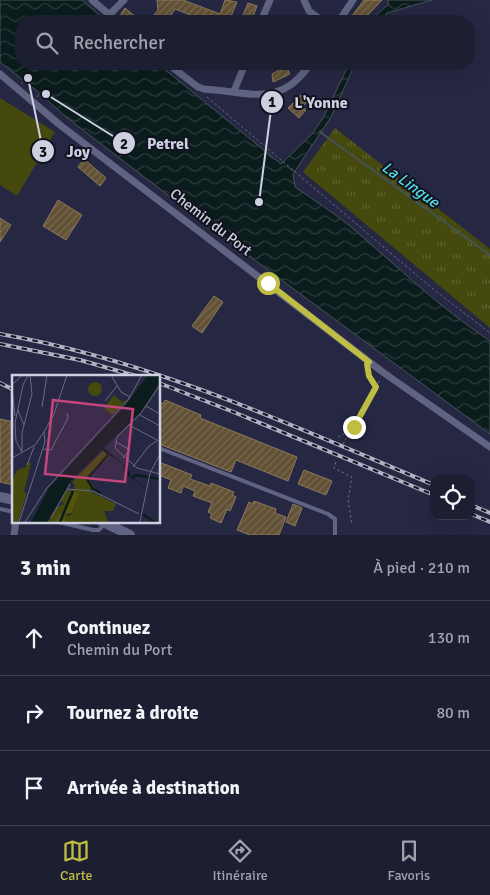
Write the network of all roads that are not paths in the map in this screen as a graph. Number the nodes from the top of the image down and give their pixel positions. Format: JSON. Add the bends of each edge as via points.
{"nodes":[{"id":1,"x":92,"y":0,"type":"edge"},
{"id":2,"x":124,"y":0,"type":"edge"},
{"id":3,"x":270,"y":0,"type":"edge"},
{"id":4,"x":304,"y":0,"type":"edge"},
{"id":5,"x":353,"y":0,"type":"edge"},
{"id":6,"x":109,"y":15,"type":"joint"},
{"id":7,"x":264,"y":15,"type":"edge"},
{"id":8,"x":314,"y":15,"type":"edge"},
{"id":9,"x":343,"y":15,"type":"edge"},
{"id":10,"x":176,"y":70,"type":"edge"},
{"id":11,"x":243,"y":70,"type":"edge"},
{"id":12,"x":306,"y":70,"type":"edge"},
{"id":13,"x":0,"y":74,"type":"edge"},
{"id":14,"x":234,"y":91,"type":"junction"},
{"id":15,"x":490,"y":447,"type":"edge"},
{"id":16,"x":160,"y":448,"type":"edge"},
{"id":17,"x":16,"y":522,"type":"edge"},
{"id":18,"x":58,"y":522,"type":"edge"},
{"id":19,"x":103,"y":522,"type":"edge"},
{"id":20,"x":14,"y":535,"type":"edge"},
{"id":21,"x":130,"y":535,"type":"edge"},
{"id":22,"x":334,"y":535,"type":"edge"}],
"edges":[{"from":1,"to":6,"type":"street"},
{"from":2,"to":6,"type":"street"},
{"from":3,"to":7,"type":"street"},
{"from":4,"to":8,"type":"street"},
{"from":5,"to":9,"type":"street"},
{"from":10,"to":14,"type":"street","via":[[198,87]]},
{"from":11,"to":14,"type":"street"},
{"from":12,"to":14,"type":"street","via":[[284,91],[268,94]]},
{"from":13,"to":15,"type":"street","name":"Chemin du Port","via":[[60,125],[369,362]]},
{"from":16,"to":22,"type":"lane","via":[[328,514],[334,519]]},
{"from":17,"to":20,"type":"street"},
{"from":18,"to":19,"type":"lane","via":[[93,530],[99,530]]},
{"from":19,"to":21,"type":"main road"}]}
